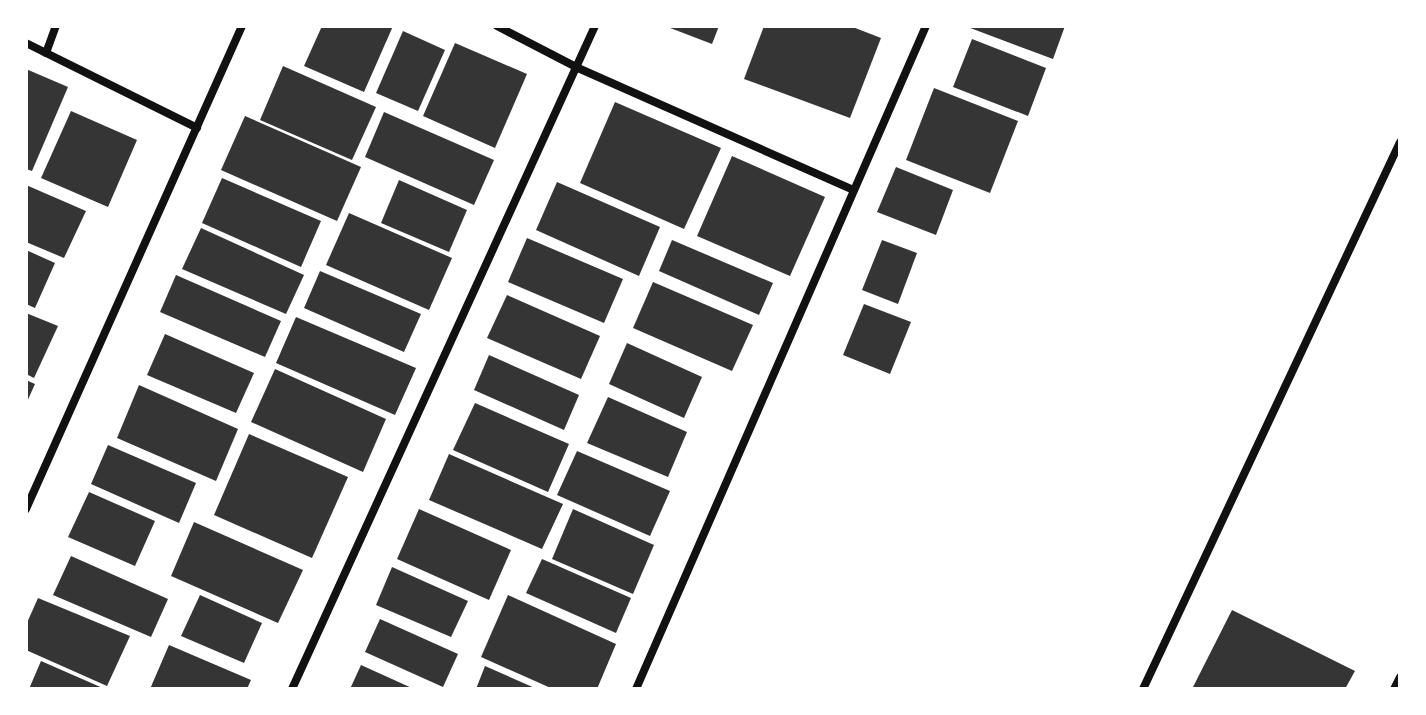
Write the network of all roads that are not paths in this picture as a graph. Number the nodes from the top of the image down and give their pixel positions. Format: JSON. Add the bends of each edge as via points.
{"nodes":[{"id":1,"x":56,"y":26,"type":"edge"},
{"id":2,"x":242,"y":26,"type":"edge"},
{"id":3,"x":497,"y":26,"type":"edge"},
{"id":4,"x":595,"y":26,"type":"edge"},
{"id":5,"x":926,"y":26,"type":"edge"},
{"id":6,"x":26,"y":43,"type":"edge"},
{"id":7,"x":46,"y":53,"type":"junction"},
{"id":8,"x":578,"y":68,"type":"junction"},
{"id":9,"x":197,"y":128,"type":"junction"},
{"id":10,"x":1400,"y":142,"type":"edge"},
{"id":11,"x":853,"y":190,"type":"junction"},
{"id":12,"x":26,"y":509,"type":"edge"},
{"id":13,"x":1400,"y":677,"type":"edge"},
{"id":14,"x":292,"y":689,"type":"edge"},
{"id":15,"x":636,"y":689,"type":"edge"},
{"id":16,"x":1143,"y":689,"type":"edge"},
{"id":17,"x":1394,"y":689,"type":"edge"}],
"edges":[{"from":1,"to":7,"type":"street"},
{"from":2,"to":9,"type":"street"},
{"from":3,"to":8,"type":"street"},
{"from":4,"to":8,"type":"street"},
{"from":5,"to":11,"type":"street"},
{"from":6,"to":7,"type":"street"},
{"from":7,"to":9,"type":"street"},
{"from":8,"to":11,"type":"street"},
{"from":8,"to":14,"type":"street"},
{"from":9,"to":12,"type":"street"},
{"from":10,"to":16,"type":"street"},
{"from":11,"to":15,"type":"street"},
{"from":13,"to":17,"type":"street"}]}
